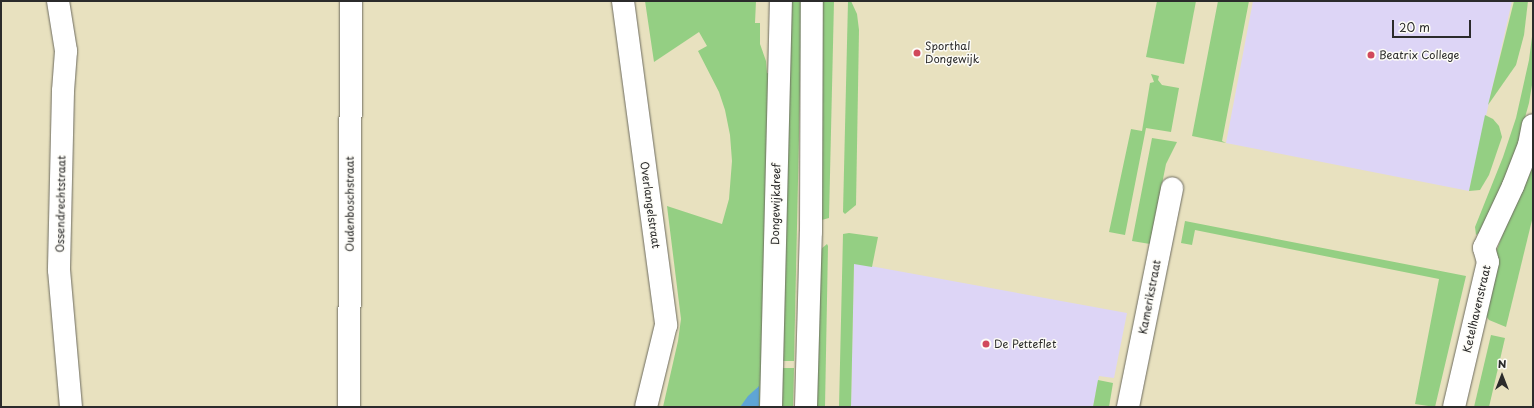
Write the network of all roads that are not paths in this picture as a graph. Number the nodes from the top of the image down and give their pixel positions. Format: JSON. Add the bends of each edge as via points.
{"nodes":[{"id":1,"x":58,"y":1,"type":"edge"},
{"id":2,"x":351,"y":1,"type":"edge"},
{"id":3,"x":623,"y":1,"type":"edge"},
{"id":4,"x":781,"y":1,"type":"edge"},
{"id":5,"x":812,"y":1,"type":"edge"},
{"id":6,"x":1533,"y":125,"type":"edge"},
{"id":7,"x":1172,"y":188,"type":"dead end"},
{"id":8,"x":71,"y":407,"type":"edge"},
{"id":9,"x":349,"y":407,"type":"edge"},
{"id":10,"x":646,"y":407,"type":"edge"},
{"id":11,"x":771,"y":407,"type":"edge"},
{"id":12,"x":806,"y":407,"type":"edge"},
{"id":13,"x":1128,"y":407,"type":"edge"},
{"id":14,"x":1454,"y":407,"type":"edge"}],
"edges":[{"from":1,"to":8,"type":"street","name":"Ossendrechtstraat","via":[[66,51],[59,270]]},
{"from":2,"to":9,"type":"street","name":"Oudenboschstraat"},
{"from":3,"to":10,"type":"street","name":"Overlangelstraat","via":[[666,325]]},
{"from":4,"to":11,"type":"street","name":"Dongewijkdreef"},
{"from":5,"to":12,"type":"street","via":[[811,232]]},
{"from":6,"to":14,"type":"street","name":"Ketelhavenstraat","via":[[1529,145],[1513,186],[1484,248],[1488,262]]},
{"from":7,"to":13,"type":"street","name":"Kamerikstraat"}]}
